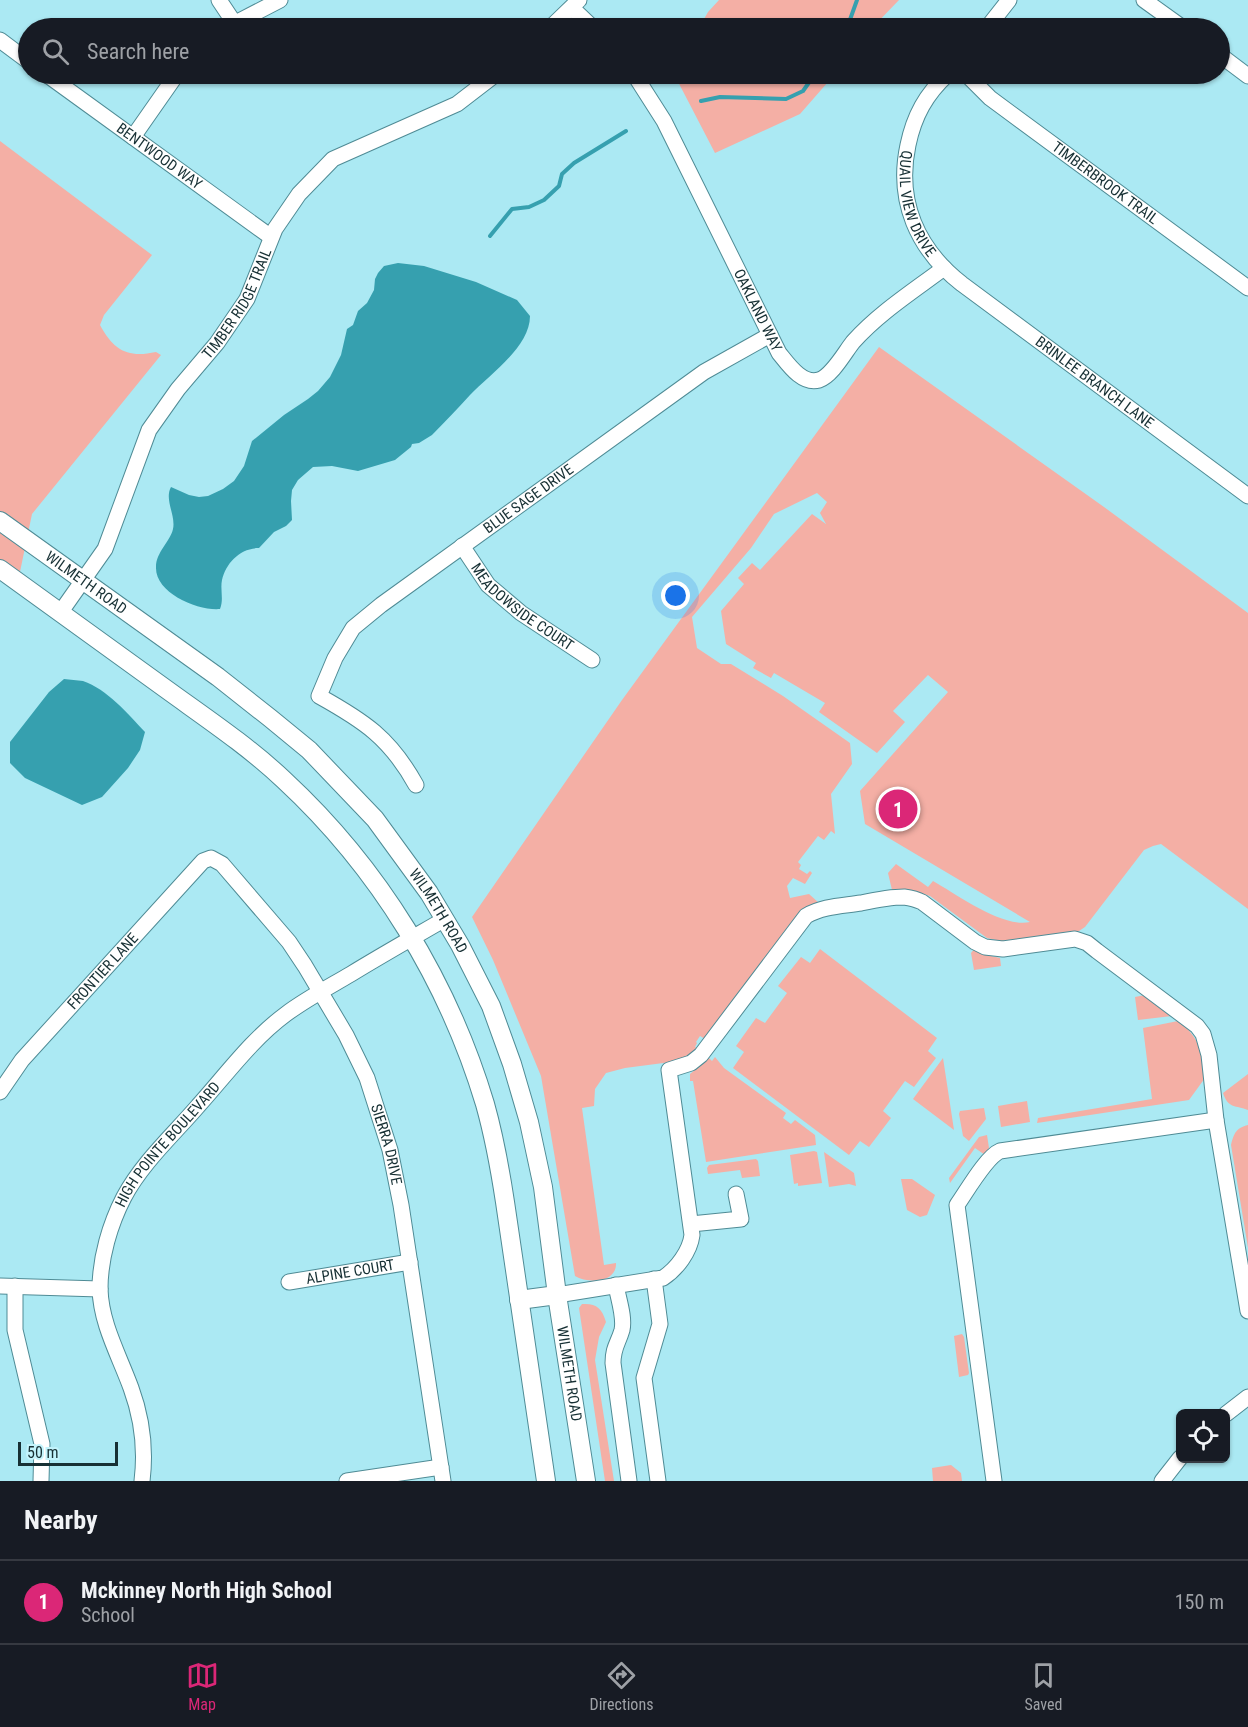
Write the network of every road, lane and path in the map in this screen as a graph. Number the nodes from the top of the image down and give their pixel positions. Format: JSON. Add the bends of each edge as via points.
{"nodes":[{"id":1,"x":219,"y":0,"type":"edge"},
{"id":2,"x":280,"y":0,"type":"edge"},
{"id":3,"x":1009,"y":0,"type":"edge"},
{"id":4,"x":1144,"y":0,"type":"edge"},
{"id":5,"x":575,"y":4,"type":"edge"},
{"id":6,"x":227,"y":18,"type":"edge"},
{"id":7,"x":245,"y":18,"type":"edge"},
{"id":8,"x":560,"y":18,"type":"edge"},
{"id":9,"x":586,"y":18,"type":"edge"},
{"id":10,"x":995,"y":18,"type":"edge"},
{"id":11,"x":1169,"y":18,"type":"edge"},
{"id":12,"x":0,"y":40,"type":"edge"},
{"id":13,"x":18,"y":54,"type":"edge"},
{"id":14,"x":1230,"y":63,"type":"edge"},
{"id":15,"x":1248,"y":76,"type":"edge"},
{"id":16,"x":60,"y":84,"type":"edge"},
{"id":17,"x":170,"y":84,"type":"edge"},
{"id":18,"x":483,"y":84,"type":"edge"},
{"id":19,"x":640,"y":84,"type":"edge"},
{"id":20,"x":938,"y":84,"type":"edge"},
{"id":21,"x":976,"y":84,"type":"edge"},
{"id":22,"x":134,"y":137,"type":"junction"},
{"id":23,"x":271,"y":237,"type":"junction"},
{"id":24,"x":944,"y":268,"type":"junction"},
{"id":25,"x":1248,"y":288,"type":"edge"},
{"id":26,"x":770,"y":335,"type":"junction"},
{"id":27,"x":1248,"y":496,"type":"edge"},
{"id":28,"x":0,"y":521,"type":"edge"},
{"id":29,"x":462,"y":546,"type":"junction"},
{"id":30,"x":0,"y":570,"type":"edge"},
{"id":31,"x":83,"y":581,"type":"junction"},
{"id":32,"x":60,"y":613,"type":"junction"},
{"id":33,"x":592,"y":660,"type":"dead end"},
{"id":34,"x":416,"y":785,"type":"dead end"},
{"id":35,"x":211,"y":858,"type":"joint"},
{"id":36,"x":445,"y":919,"type":"junction"},
{"id":37,"x":412,"y":938,"type":"junction"},
{"id":38,"x":321,"y":991,"type":"junction"},
{"id":39,"x":0,"y":1092,"type":"edge"},
{"id":40,"x":1216,"y":1120,"type":"junction"},
{"id":41,"x":735,"y":1194,"type":"dead end"},
{"id":42,"x":691,"y":1224,"type":"junction"},
{"id":43,"x":410,"y":1262,"type":"junction"},
{"id":44,"x":654,"y":1279,"type":"junction"},
{"id":45,"x":289,"y":1282,"type":"dead end"},
{"id":46,"x":616,"y":1285,"type":"junction"},
{"id":47,"x":7,"y":1286,"type":"edge"},
{"id":48,"x":100,"y":1289,"type":"junction"},
{"id":49,"x":557,"y":1295,"type":"junction"},
{"id":50,"x":519,"y":1300,"type":"junction"},
{"id":51,"x":1248,"y":1311,"type":"edge"},
{"id":52,"x":1248,"y":1397,"type":"edge"},
{"id":53,"x":1230,"y":1411,"type":"edge"},
{"id":54,"x":1176,"y":1463,"type":"edge"},
{"id":55,"x":442,"y":1474,"type":"edge"},
{"id":56,"x":41,"y":1481,"type":"edge"},
{"id":57,"x":142,"y":1481,"type":"edge"},
{"id":58,"x":346,"y":1481,"type":"edge"},
{"id":59,"x":546,"y":1481,"type":"edge"},
{"id":60,"x":586,"y":1481,"type":"edge"},
{"id":61,"x":629,"y":1481,"type":"edge"},
{"id":62,"x":658,"y":1481,"type":"edge"},
{"id":63,"x":994,"y":1481,"type":"edge"},
{"id":64,"x":1162,"y":1481,"type":"edge"}],
"edges":[{"from":1,"to":6,"type":"street"},
{"from":2,"to":7,"type":"street"},
{"from":3,"to":10,"type":"street"},
{"from":4,"to":11,"type":"street"},
{"from":5,"to":8,"type":"street"},
{"from":5,"to":9,"type":"street"},
{"from":12,"to":13,"type":"street"},
{"from":14,"to":15,"type":"street"},
{"from":16,"to":22,"type":"street","name":"BENTWOOD WAY"},
{"from":17,"to":22,"type":"street"},
{"from":18,"to":23,"type":"street","name":"TIMBER RIDGE TRAIL","via":[[457,104],[333,159],[299,194]]},
{"from":19,"to":26,"type":"street","name":"OAKLAND WAY","via":[[664,121]]},
{"from":20,"to":24,"type":"street","name":"QUAIL VIEW DRIVE","via":[[918,111],[904,169],[913,222],[922,241]]},
{"from":21,"to":25,"type":"street","name":"TIMBERBROOK TRAIL"},
{"from":22,"to":23,"type":"street","name":"BENTWOOD WAY"},
{"from":23,"to":31,"type":"street","name":"TIMBER RIDGE TRAIL","via":[[247,299],[149,430],[110,538]]},
{"from":24,"to":26,"type":"street","name":"OAKLAND WAY","via":[[876,319],[829,374],[819,380],[806,379],[795,372]]},
{"from":24,"to":27,"type":"street","name":"BRINLEE BRANCH LANE"},
{"from":26,"to":29,"type":"street","name":"BLUE SAGE DRIVE","via":[[704,372]]},
{"from":28,"to":31,"type":"main road","name":"WILMETH ROAD"},
{"from":29,"to":33,"type":"street","name":"MEADOWSIDE COURT","via":[[488,585],[521,613]]},
{"from":29,"to":34,"type":"street","name":"BLUE SAGE DRIVE","via":[[353,627],[319,696],[354,715],[377,734],[404,763]]},
{"from":30,"to":32,"type":"main road"},
{"from":31,"to":32,"type":"street","name":"TIMBER RIDGE TRAIL"},
{"from":31,"to":36,"type":"main road","name":"WILMETH ROAD","via":[[218,677],[309,750],[375,819]]},
{"from":32,"to":37,"type":"main road","via":[[233,737],[284,780],[354,855]]},
{"from":35,"to":38,"type":"street","name":"SIERRA DRIVE","via":[[222,864],[268,916]]},
{"from":35,"to":39,"type":"street","name":"FRONTIER LANE","via":[[202,861],[30,1052]]},
{"from":36,"to":37,"type":"street","name":"HIGH POINTE BOULEVARD"},
{"from":36,"to":49,"type":"main road","name":"WILMETH ROAD","via":[[491,1006],[520,1090],[543,1187]]},
{"from":37,"to":38,"type":"street","name":"HIGH POINTE BOULEVARD"},
{"from":37,"to":50,"type":"main road","via":[[441,989],[486,1107]]},
{"from":38,"to":43,"type":"street","name":"SIERRA DRIVE","via":[[357,1056],[377,1106],[390,1150]]},
{"from":38,"to":48,"type":"street","name":"HIGH POINTE BOULEVARD","via":[[261,1036],[132,1183],[109,1236]]},
{"from":40,"to":42,"type":"street","via":[[1203,1034],[1087,943],[1074,939],[1003,949],[984,947],[914,898],[831,907],[802,920],[701,1055],[669,1070]]},
{"from":40,"to":51,"type":"street"},
{"from":40,"to":63,"type":"street","via":[[1000,1150],[988,1160],[957,1205]]},
{"from":41,"to":42,"type":"street","via":[[741,1219]]},
{"from":42,"to":44,"type":"street","via":[[688,1248],[670,1273]]},
{"from":43,"to":45,"type":"street","name":"ALPINE COURT"},
{"from":43,"to":55,"type":"street","name":"SIERRA DRIVE"},
{"from":44,"to":46,"type":"street"},
{"from":44,"to":62,"type":"street","via":[[660,1324],[644,1378]]},
{"from":46,"to":49,"type":"street"},
{"from":46,"to":61,"type":"street","via":[[622,1330],[613,1363]]},
{"from":47,"to":48,"type":"street"},
{"from":47,"to":56,"type":"street","via":[[42,1444]]},
{"from":48,"to":57,"type":"street","name":"HIGH POINTE BOULEVARD","via":[[109,1334],[140,1420],[144,1449]]},
{"from":49,"to":50,"type":"main road"},
{"from":49,"to":60,"type":"main road","name":"WILMETH ROAD"},
{"from":50,"to":59,"type":"main road"},
{"from":52,"to":53,"type":"street"},
{"from":54,"to":64,"type":"street"},
{"from":55,"to":58,"type":"street"}]}
